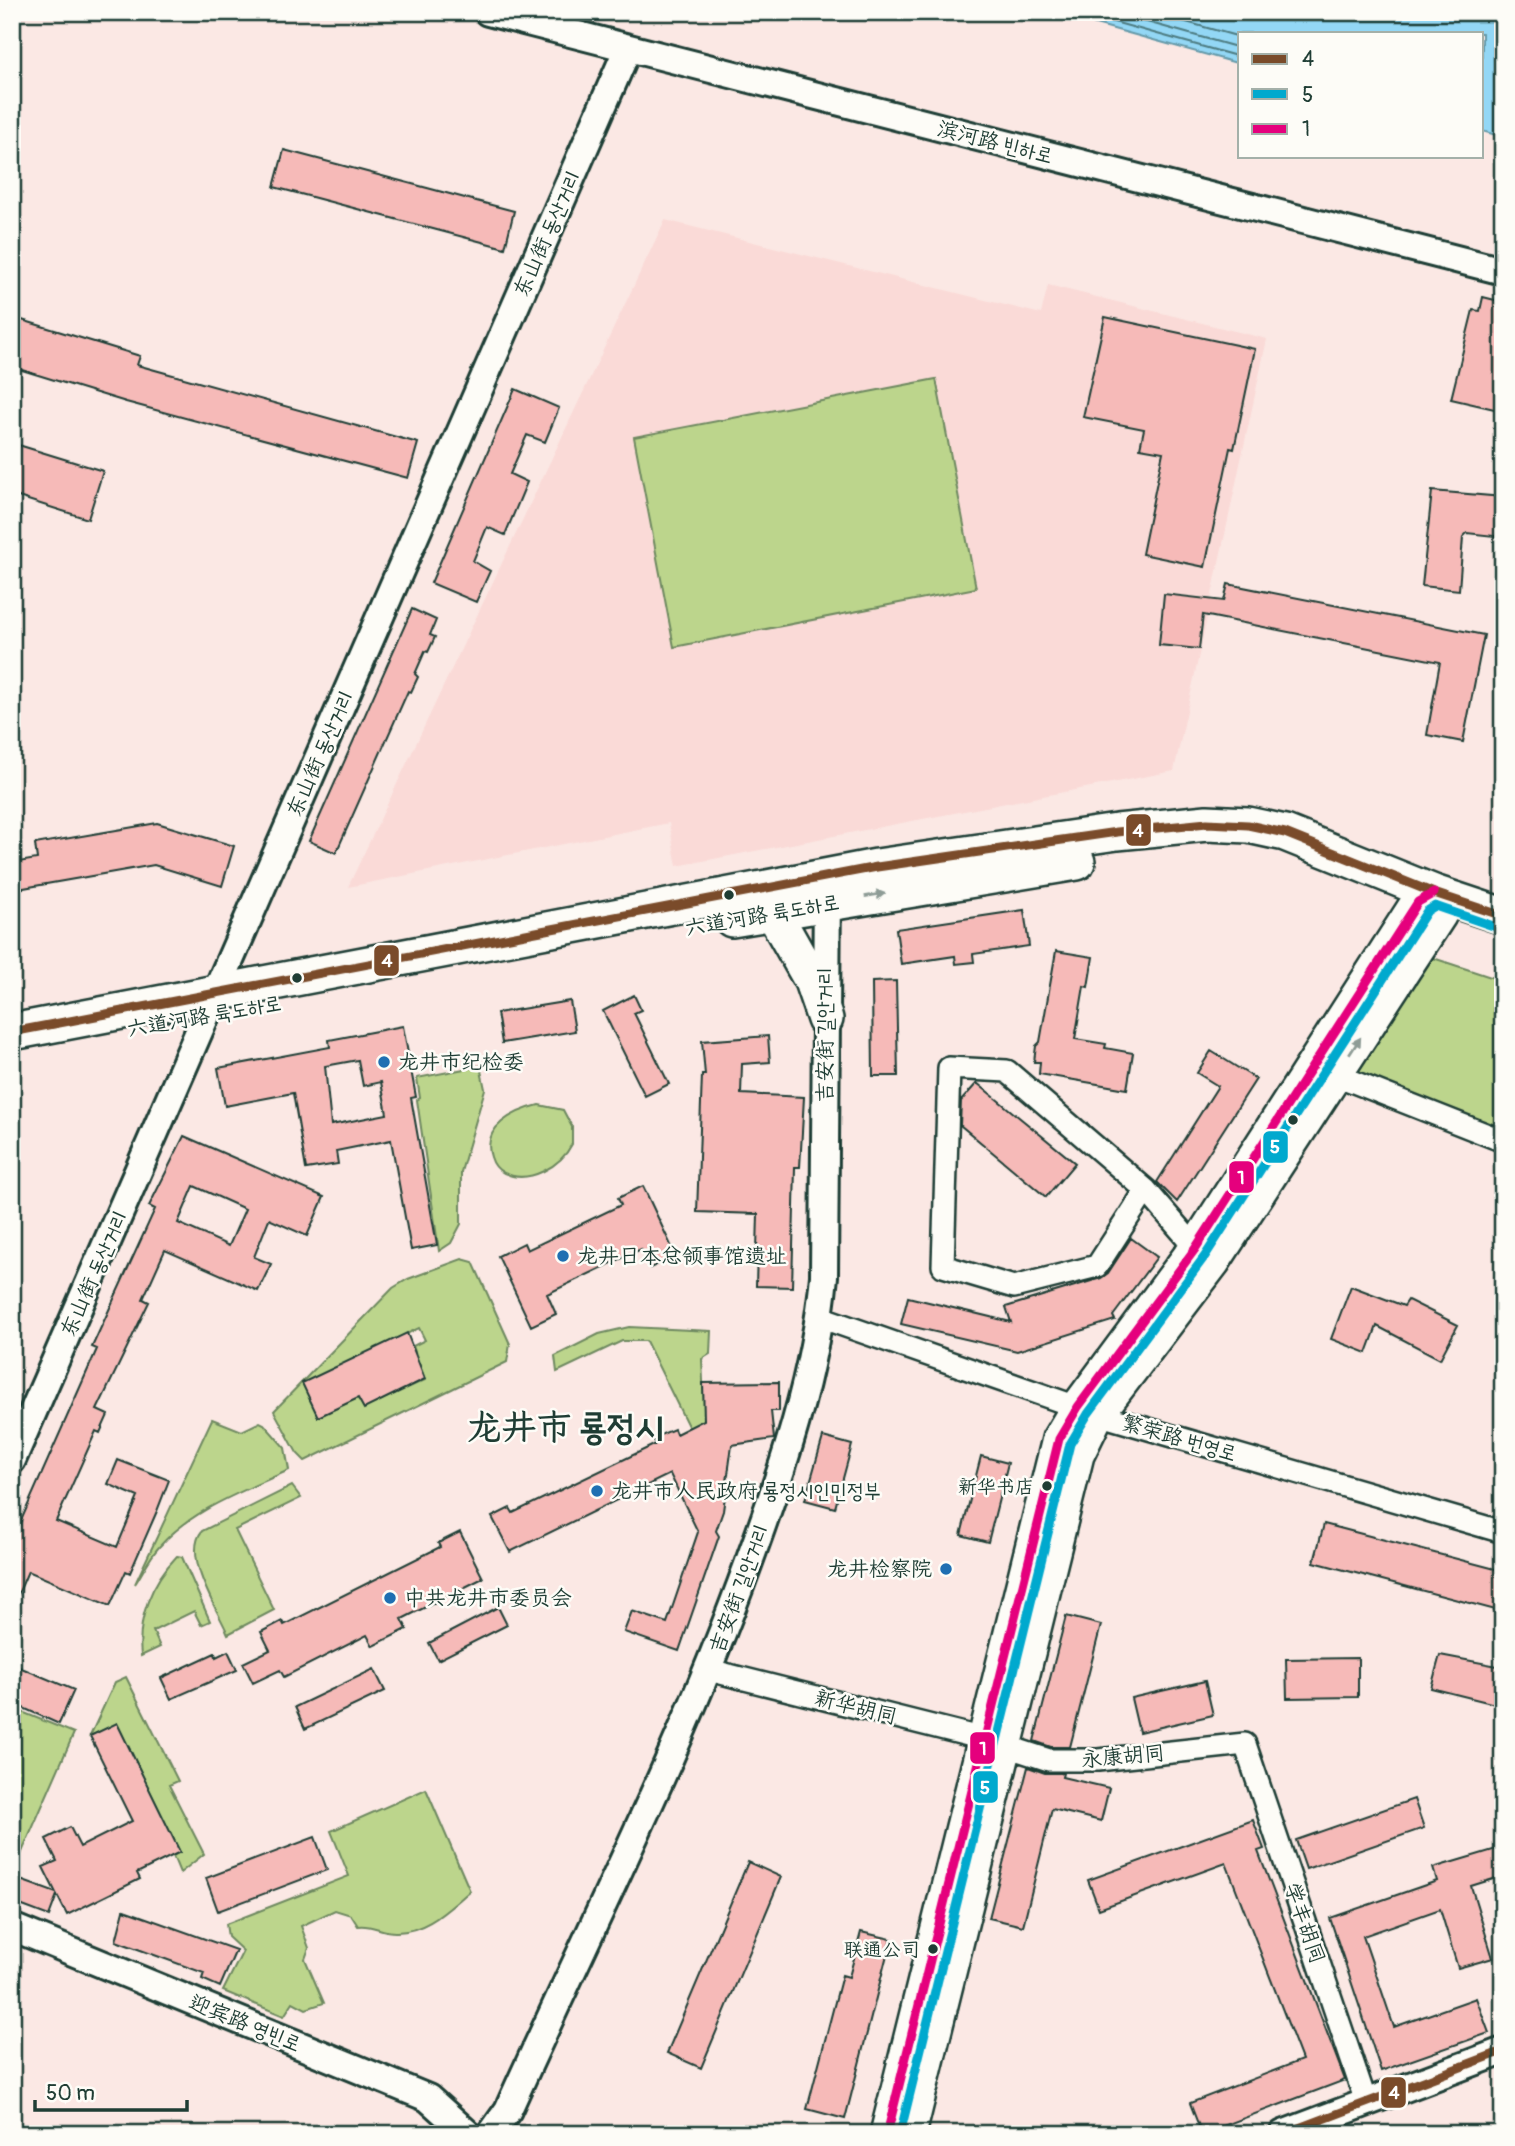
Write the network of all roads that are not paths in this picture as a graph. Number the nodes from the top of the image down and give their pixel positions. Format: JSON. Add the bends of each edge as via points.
{"nodes":[{"id":1,"x":488,"y":12,"type":"edge"},
{"id":2,"x":628,"y":48,"type":"junction"},
{"id":3,"x":1503,"y":271,"type":"edge"},
{"id":4,"x":827,"y":890,"type":"junction"},
{"id":5,"x":1430,"y":903,"type":"junction"},
{"id":6,"x":773,"y":912,"type":"junction"},
{"id":7,"x":1503,"y":916,"type":"edge"},
{"id":8,"x":1503,"y":933,"type":"edge"},
{"id":9,"x":209,"y":1006,"type":"junction"},
{"id":10,"x":825,"y":1019,"type":"junction"},
{"id":11,"x":12,"y":1031,"type":"edge"},
{"id":12,"x":12,"y":1050,"type":"edge"},
{"id":13,"x":1336,"y":1075,"type":"junction"},
{"id":14,"x":1503,"y":1141,"type":"edge"},
{"id":15,"x":1146,"y":1190,"type":"junction"},
{"id":16,"x":1204,"y":1256,"type":"junction"},
{"id":17,"x":820,"y":1317,"type":"junction"},
{"id":18,"x":1088,"y":1411,"type":"junction"},
{"id":19,"x":12,"y":1460,"type":"edge"},
{"id":20,"x":1503,"y":1532,"type":"edge"},
{"id":21,"x":709,"y":1670,"type":"junction"},
{"id":22,"x":993,"y":1742,"type":"junction"},
{"id":23,"x":1245,"y":1744,"type":"joint"},
{"id":24,"x":12,"y":1927,"type":"edge"},
{"id":25,"x":1503,"y":2051,"type":"edge"},
{"id":26,"x":1366,"y":2102,"type":"junction"},
{"id":27,"x":468,"y":2134,"type":"edge"},
{"id":28,"x":491,"y":2134,"type":"edge"},
{"id":29,"x":887,"y":2134,"type":"edge"},
{"id":30,"x":909,"y":2134,"type":"edge"},
{"id":31,"x":1283,"y":2134,"type":"edge"}],
"edges":[{"from":1,"to":2,"type":"street","name":"滨河路 빈하로"},
{"from":2,"to":3,"type":"street","name":"滨河路 빈하로"},
{"from":2,"to":9,"type":"street","name":"东山街 동산거리"},
{"from":4,"to":5,"type":"highway","name":"六道河路 륙도하로","via":[[1117,832],[1207,823],[1285,833]]},
{"from":4,"to":6,"type":"highway","name":"六道河路 륙도하로"},
{"from":4,"to":9,"type":"highway","name":"六道河路 륙도하로"},
{"from":4,"to":10,"type":"street","name":"吉安街 길안거리"},
{"from":5,"to":7,"type":"highway","name":"六道河路 륙도하로"},
{"from":5,"to":8,"type":"highway","name":"六道河路 륙도하로"},
{"from":13,"to":5,"type":"main road","one_way":true},
{"from":5,"to":16,"type":"main road"},
{"from":6,"to":9,"type":"highway","name":"六道河路 륙도하로","via":[[450,975]]},
{"from":6,"to":10,"type":"highway","via":[[812,981]]},
{"from":9,"to":11,"type":"highway","name":"六道河路 륙도하로"},
{"from":9,"to":12,"type":"highway","name":"六道河路 륙도하로"},
{"from":9,"to":19,"type":"street","name":"东山街 동산거리"},
{"from":10,"to":17,"type":"street","name":"吉安街 길안거리"},
{"from":13,"to":14,"type":"street"},
{"from":13,"to":16,"type":"main road"},
{"from":15,"to":15,"type":"street","via":[[1007,1072],[948,1068],[943,1266],[1014,1287],[1097,1266]]},
{"from":15,"to":16,"type":"street"},
{"from":16,"to":18,"type":"main road"},
{"from":17,"to":18,"type":"street","name":"繁荣路 번영로"},
{"from":17,"to":21,"type":"street","name":"吉安街 길안거리","via":[[790,1448]]},
{"from":18,"to":20,"type":"street","name":"繁荣路 번영로"},
{"from":18,"to":22,"type":"main road"},
{"from":21,"to":22,"type":"street","name":"新华胡同"},
{"from":21,"to":28,"type":"street","name":"吉安街 길안거리","via":[[508,2110]]},
{"from":22,"to":23,"type":"street","name":"永康胡同","via":[[1049,1760],[1098,1760]]},
{"from":22,"to":29,"type":"main road"},
{"from":22,"to":30,"type":"main road"},
{"from":23,"to":26,"type":"street","name":"学丰胡同"},
{"from":24,"to":27,"type":"street","name":"迎宾路 영빈로","via":[[428,2098]]},
{"from":25,"to":26,"type":"street"},
{"from":26,"to":31,"type":"street"}]}
